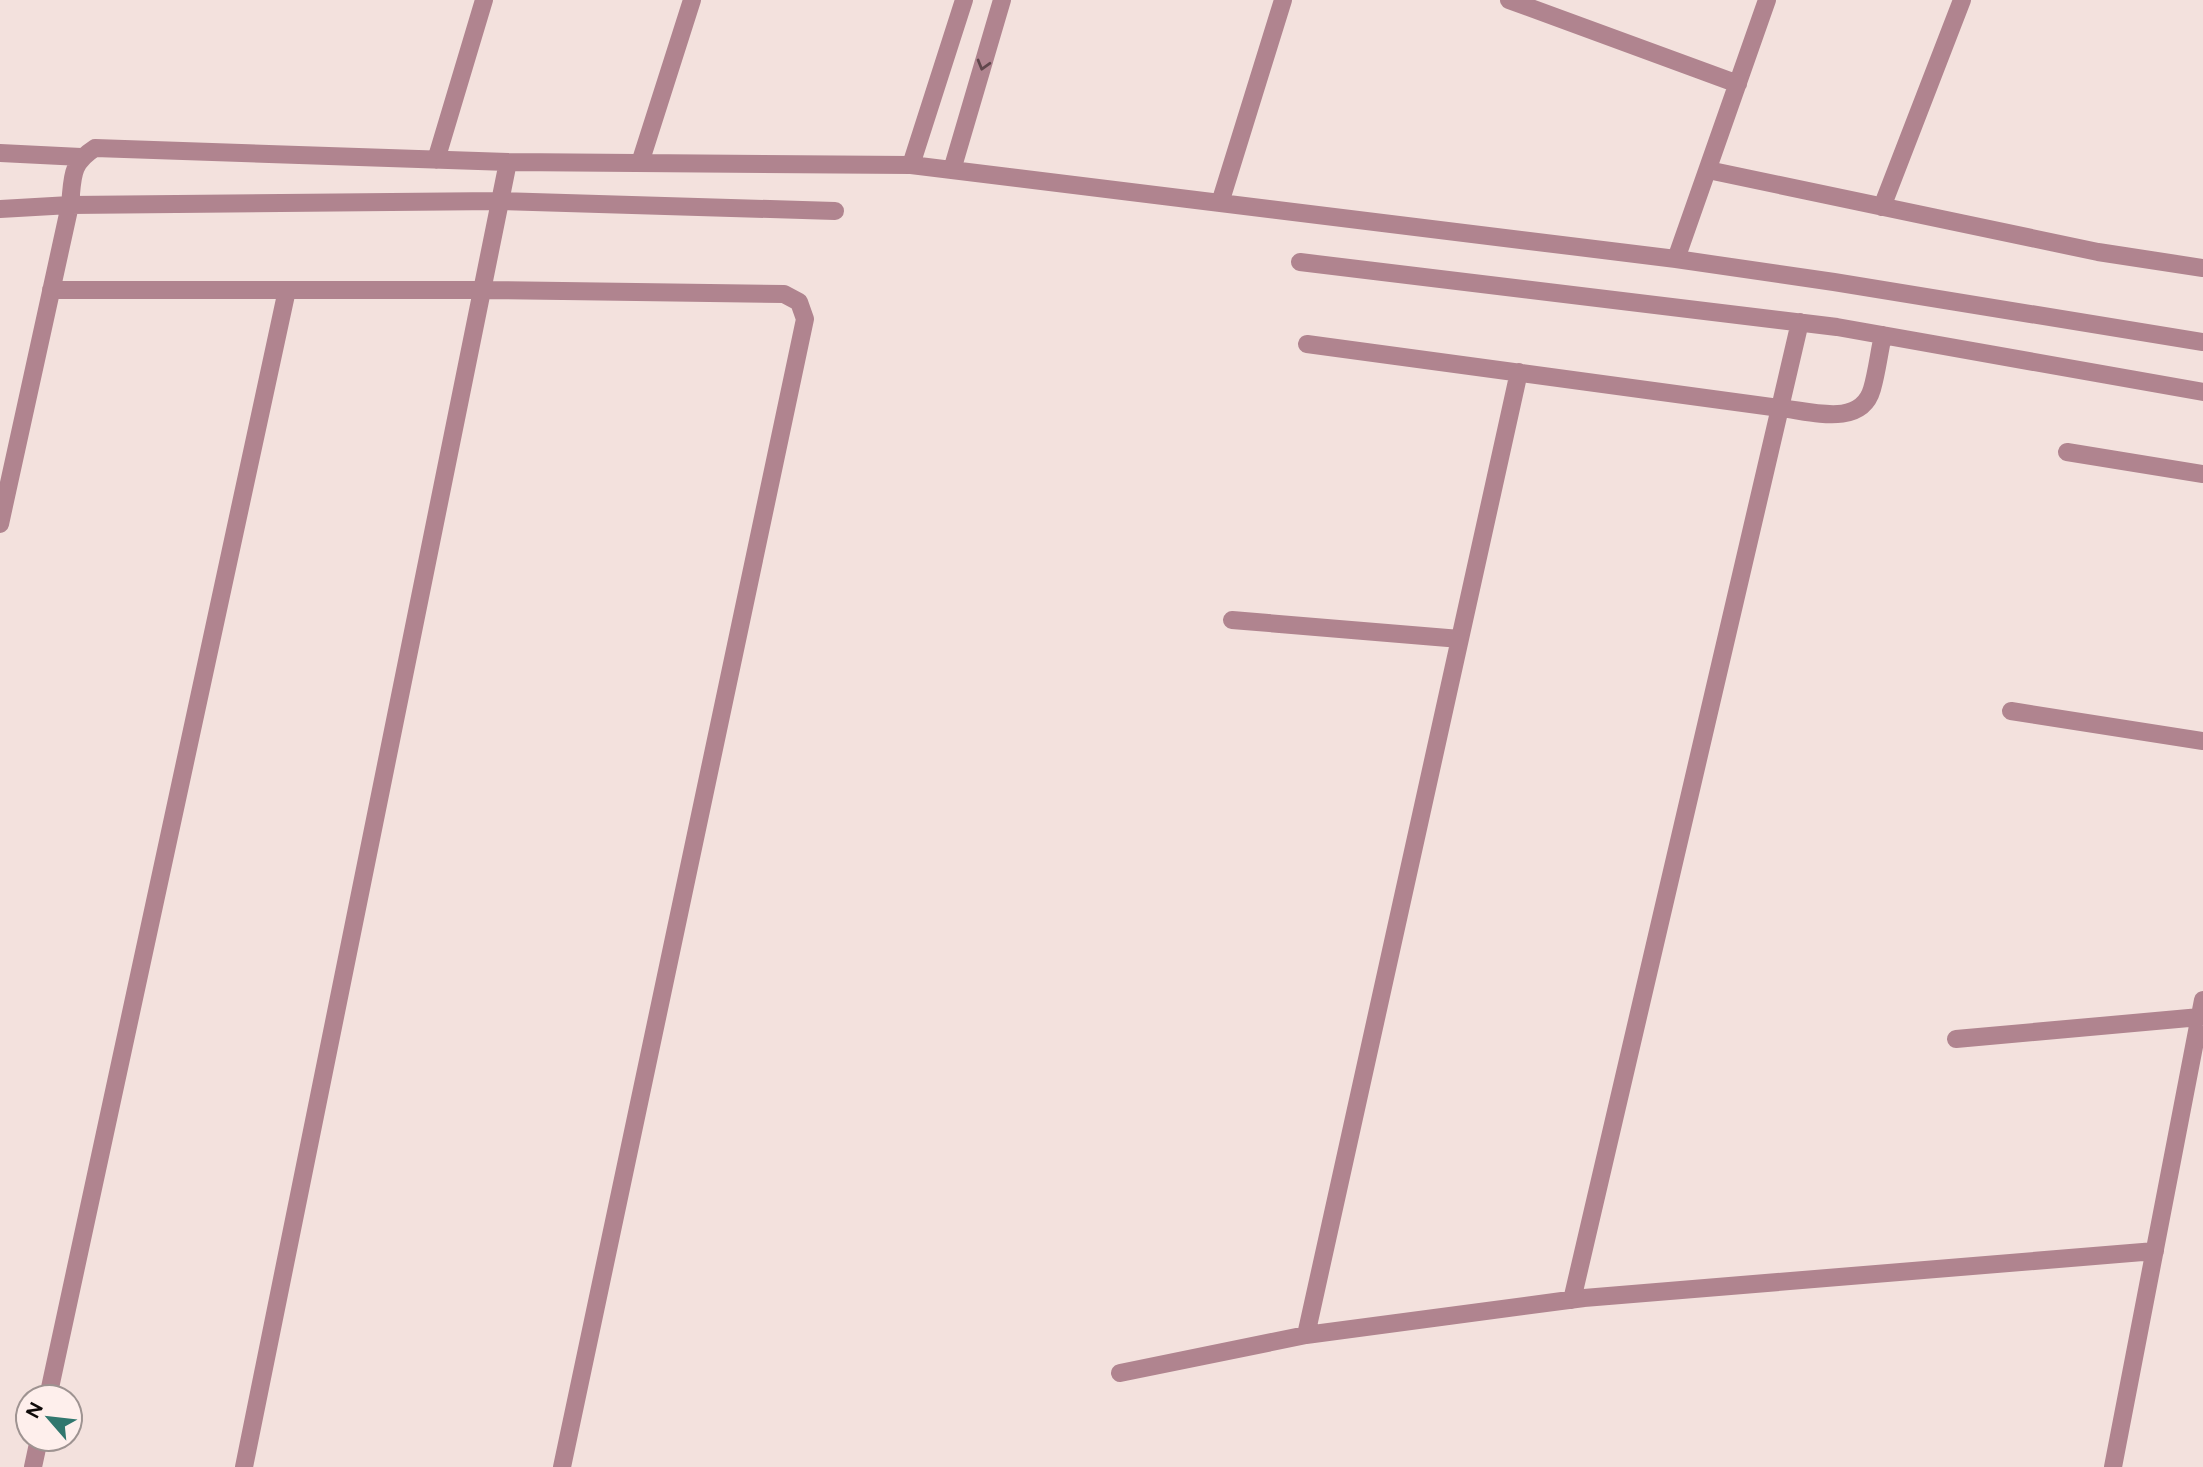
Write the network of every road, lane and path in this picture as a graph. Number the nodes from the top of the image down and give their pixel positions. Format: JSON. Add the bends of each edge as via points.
{"nodes":[{"id":1,"x":484,"y":0,"type":"edge"},
{"id":2,"x":692,"y":0,"type":"edge"},
{"id":3,"x":964,"y":0,"type":"edge"},
{"id":4,"x":1002,"y":0,"type":"edge"},
{"id":5,"x":1283,"y":0,"type":"edge"},
{"id":6,"x":1509,"y":0,"type":"edge"},
{"id":7,"x":1767,"y":0,"type":"edge"},
{"id":8,"x":1962,"y":0,"type":"edge"},
{"id":9,"x":1555,"y":8,"type":"edge"},
{"id":10,"x":1738,"y":84,"type":"junction"},
{"id":11,"x":0,"y":153,"type":"edge"},
{"id":12,"x":81,"y":157,"type":"junction"},
{"id":13,"x":436,"y":160,"type":"junction"},
{"id":14,"x":508,"y":162,"type":"junction"},
{"id":15,"x":640,"y":163,"type":"junction"},
{"id":16,"x":911,"y":164,"type":"junction"},
{"id":17,"x":952,"y":170,"type":"junction"},
{"id":18,"x":1708,"y":170,"type":"junction"},
{"id":19,"x":500,"y":201,"type":"junction"},
{"id":20,"x":1220,"y":203,"type":"junction"},
{"id":21,"x":70,"y":205,"type":"junction"},
{"id":22,"x":1882,"y":207,"type":"junction"},
{"id":23,"x":0,"y":209,"type":"edge"},
{"id":24,"x":835,"y":211,"type":"dead end"},
{"id":25,"x":1676,"y":259,"type":"junction"},
{"id":26,"x":1300,"y":262,"type":"dead end"},
{"id":27,"x":2203,"y":268,"type":"edge"},
{"id":28,"x":51,"y":290,"type":"junction"},
{"id":29,"x":287,"y":290,"type":"junction"},
{"id":30,"x":482,"y":290,"type":"junction"},
{"id":31,"x":1800,"y":322,"type":"junction"},
{"id":32,"x":1882,"y":335,"type":"junction"},
{"id":33,"x":2203,"y":342,"type":"edge"},
{"id":34,"x":1307,"y":344,"type":"dead end"},
{"id":35,"x":1519,"y":372,"type":"junction"},
{"id":36,"x":2203,"y":392,"type":"edge"},
{"id":37,"x":1780,"y":408,"type":"junction"},
{"id":38,"x":2067,"y":452,"type":"dead end"},
{"id":39,"x":2203,"y":474,"type":"edge"},
{"id":40,"x":0,"y":524,"type":"edge"},
{"id":41,"x":1232,"y":620,"type":"dead end"},
{"id":42,"x":1460,"y":639,"type":"junction"},
{"id":43,"x":2011,"y":711,"type":"dead end"},
{"id":44,"x":2203,"y":741,"type":"edge"},
{"id":45,"x":2201,"y":1009,"type":"edge"},
{"id":46,"x":1956,"y":1039,"type":"dead end"},
{"id":47,"x":2155,"y":1251,"type":"junction"},
{"id":48,"x":1572,"y":1300,"type":"junction"},
{"id":49,"x":1306,"y":1335,"type":"junction"},
{"id":50,"x":1120,"y":1373,"type":"dead end"},
{"id":51,"x":51,"y":1383,"type":"edge"},
{"id":52,"x":244,"y":1467,"type":"edge"},
{"id":53,"x":562,"y":1467,"type":"edge"},
{"id":54,"x":2113,"y":1467,"type":"edge"}],
"edges":[{"from":1,"to":13,"type":"street"},
{"from":2,"to":15,"type":"street"},
{"from":3,"to":16,"type":"street"},
{"from":4,"to":17,"type":"street","one_way":true},
{"from":5,"to":20,"type":"street"},
{"from":6,"to":9,"type":"street"},
{"from":7,"to":10,"type":"street"},
{"from":8,"to":22,"type":"street"},
{"from":9,"to":10,"type":"street"},
{"from":10,"to":18,"type":"street"},
{"from":11,"to":12,"type":"street"},
{"from":12,"to":13,"type":"street","via":[[95,148]]},
{"from":12,"to":21,"type":"street","via":[[74,170]]},
{"from":13,"to":14,"type":"street"},
{"from":14,"to":15,"type":"street"},
{"from":14,"to":19,"type":"street"},
{"from":15,"to":16,"type":"street"},
{"from":16,"to":17,"type":"street"},
{"from":17,"to":20,"type":"street"},
{"from":18,"to":22,"type":"street"},
{"from":18,"to":25,"type":"street"},
{"from":19,"to":21,"type":"street"},
{"from":19,"to":24,"type":"street"},
{"from":19,"to":30,"type":"street"},
{"from":20,"to":25,"type":"street"},
{"from":21,"to":23,"type":"street"},
{"from":21,"to":28,"type":"street"},
{"from":22,"to":27,"type":"street","via":[[2098,252]]},
{"from":25,"to":33,"type":"street"},
{"from":26,"to":31,"type":"street"},
{"from":28,"to":29,"type":"street"},
{"from":28,"to":40,"type":"street"},
{"from":29,"to":30,"type":"street"},
{"from":29,"to":51,"type":"street"},
{"from":30,"to":52,"type":"street"},
{"from":30,"to":53,"type":"street","via":[[784,294],[799,302],[805,319]]},
{"from":31,"to":32,"type":"street"},
{"from":31,"to":37,"type":"street"},
{"from":32,"to":36,"type":"street"},
{"from":32,"to":37,"type":"street","via":[[1872,391],[1864,406],[1840,414]]},
{"from":34,"to":35,"type":"street"},
{"from":35,"to":37,"type":"street"},
{"from":35,"to":42,"type":"street"},
{"from":37,"to":48,"type":"street"},
{"from":38,"to":39,"type":"street"},
{"from":41,"to":42,"type":"street"},
{"from":42,"to":49,"type":"street"},
{"from":43,"to":44,"type":"street"},
{"from":45,"to":46,"type":"street"},
{"from":45,"to":47,"type":"street"},
{"from":47,"to":48,"type":"street"},
{"from":47,"to":54,"type":"street"},
{"from":48,"to":49,"type":"street"},
{"from":49,"to":50,"type":"street"}]}
